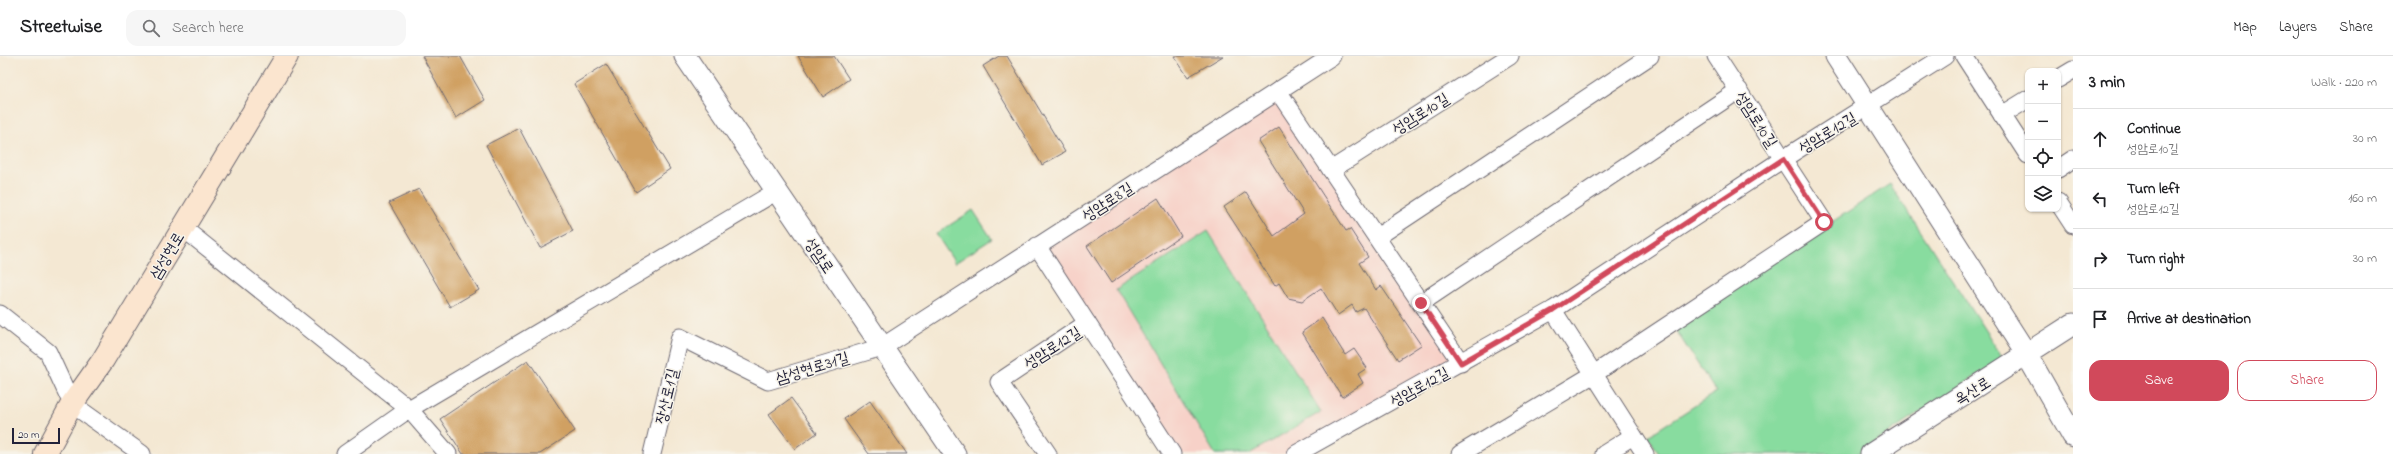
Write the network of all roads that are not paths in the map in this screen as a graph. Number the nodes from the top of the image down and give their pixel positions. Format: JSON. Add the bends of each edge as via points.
{"nodes":[{"id":1,"x":287,"y":56,"type":"edge"},
{"id":2,"x":685,"y":56,"type":"edge"},
{"id":3,"x":1332,"y":56,"type":"edge"},
{"id":4,"x":1510,"y":56,"type":"edge"},
{"id":5,"x":1650,"y":56,"type":"edge"},
{"id":6,"x":1716,"y":56,"type":"edge"},
{"id":7,"x":1836,"y":56,"type":"edge"},
{"id":8,"x":1945,"y":56,"type":"edge"},
{"id":9,"x":1964,"y":56,"type":"edge"},
{"id":10,"x":2073,"y":70,"type":"edge"},
{"id":11,"x":2061,"y":77,"type":"edge"},
{"id":12,"x":1738,"y":90,"type":"junction"},
{"id":13,"x":1278,"y":91,"type":"junction"},
{"id":14,"x":2025,"y":100,"type":"edge"},
{"id":15,"x":1868,"y":106,"type":"junction"},
{"id":16,"x":2002,"y":115,"type":"junction"},
{"id":17,"x":2025,"y":150,"type":"edge"},
{"id":18,"x":1783,"y":159,"type":"junction"},
{"id":19,"x":2073,"y":159,"type":"edge"},
{"id":20,"x":2061,"y":167,"type":"edge"},
{"id":21,"x":1331,"y":170,"type":"junction"},
{"id":22,"x":777,"y":191,"type":"junction"},
{"id":23,"x":2061,"y":207,"type":"edge"},
{"id":24,"x":2073,"y":225,"type":"edge"},
{"id":25,"x":183,"y":228,"type":"junction"},
{"id":26,"x":1377,"y":237,"type":"junction"},
{"id":27,"x":1036,"y":246,"type":"junction"},
{"id":28,"x":1421,"y":303,"type":"junction"},
{"id":29,"x":1553,"y":310,"type":"junction"},
{"id":30,"x":0,"y":314,"type":"edge"},
{"id":31,"x":1087,"y":324,"type":"junction"},
{"id":32,"x":2073,"y":324,"type":"edge"},
{"id":33,"x":680,"y":337,"type":"joint"},
{"id":34,"x":882,"y":347,"type":"junction"},
{"id":35,"x":2027,"y":355,"type":"junction"},
{"id":36,"x":1461,"y":363,"type":"junction"},
{"id":37,"x":1594,"y":374,"type":"junction"},
{"id":38,"x":72,"y":404,"type":"junction"},
{"id":39,"x":409,"y":409,"type":"junction"},
{"id":40,"x":1634,"y":436,"type":"junction"},
{"id":41,"x":2073,"y":436,"type":"edge"},
{"id":42,"x":45,"y":454,"type":"edge"},
{"id":43,"x":142,"y":454,"type":"edge"},
{"id":44,"x":345,"y":454,"type":"edge"},
{"id":45,"x":448,"y":454,"type":"edge"},
{"id":46,"x":652,"y":454,"type":"edge"},
{"id":47,"x":955,"y":454,"type":"edge"},
{"id":48,"x":1048,"y":454,"type":"edge"},
{"id":49,"x":1172,"y":454,"type":"edge"},
{"id":50,"x":1296,"y":454,"type":"edge"},
{"id":51,"x":1460,"y":454,"type":"edge"},
{"id":52,"x":1604,"y":454,"type":"edge"},
{"id":53,"x":1645,"y":454,"type":"edge"},
{"id":54,"x":1871,"y":454,"type":"edge"}],
"edges":[{"from":1,"to":25,"type":"main road","name":"삼성현로"},
{"from":2,"to":22,"type":"street","name":"성암로"},
{"from":3,"to":13,"type":"street","name":"성암로8길"},
{"from":4,"to":21,"type":"street","name":"성암로10길"},
{"from":5,"to":26,"type":"street"},
{"from":6,"to":12,"type":"street","name":"성암로10길"},
{"from":7,"to":15,"type":"street"},
{"from":8,"to":15,"type":"street","name":"성암로12길"},
{"from":9,"to":16,"type":"street"},
{"from":10,"to":11,"type":"street"},
{"from":12,"to":18,"type":"street","name":"성암로10길"},
{"from":12,"to":28,"type":"street"},
{"from":13,"to":21,"type":"street"},
{"from":13,"to":27,"type":"street","name":"성암로8길"},
{"from":14,"to":16,"type":"street"},
{"from":15,"to":18,"type":"street","name":"성암로12길"},
{"from":15,"to":35,"type":"street"},
{"from":16,"to":17,"type":"street"},
{"from":18,"to":29,"type":"street","name":"성암로12길"},
{"from":18,"to":37,"type":"street","name":"성암로10길","via":[[1824,222]]},
{"from":19,"to":20,"type":"street"},
{"from":21,"to":26,"type":"street"},
{"from":22,"to":34,"type":"street","name":"성암로"},
{"from":22,"to":39,"type":"street"},
{"from":23,"to":24,"type":"street"},
{"from":25,"to":38,"type":"main road","name":"삼성현로","via":[[103,360]]},
{"from":25,"to":39,"type":"street"},
{"from":26,"to":28,"type":"street"},
{"from":27,"to":31,"type":"street"},
{"from":27,"to":34,"type":"street","name":"성암로8길"},
{"from":28,"to":36,"type":"street"},
{"from":29,"to":36,"type":"street","name":"성암로12길"},
{"from":29,"to":37,"type":"street"},
{"from":30,"to":38,"type":"street","via":[[48,352]]},
{"from":31,"to":48,"type":"street","name":"성암로12길","via":[[999,382]]},
{"from":31,"to":49,"type":"street","name":"성암로12길"},
{"from":32,"to":35,"type":"street","name":"옥산로"},
{"from":33,"to":34,"type":"street","name":"삼성현로31길","via":[[768,381]]},
{"from":33,"to":46,"type":"street","name":"장산로1길"},
{"from":34,"to":47,"type":"street","name":"성암로"},
{"from":35,"to":41,"type":"street"},
{"from":35,"to":54,"type":"street","name":"옥산로"},
{"from":36,"to":50,"type":"street","name":"성암로12길"},
{"from":37,"to":40,"type":"street"},
{"from":37,"to":51,"type":"street"},
{"from":38,"to":42,"type":"main road","name":"삼성현로"},
{"from":38,"to":43,"type":"street"},
{"from":39,"to":44,"type":"street"},
{"from":39,"to":45,"type":"street"},
{"from":40,"to":52,"type":"street"},
{"from":40,"to":53,"type":"street"}]}
